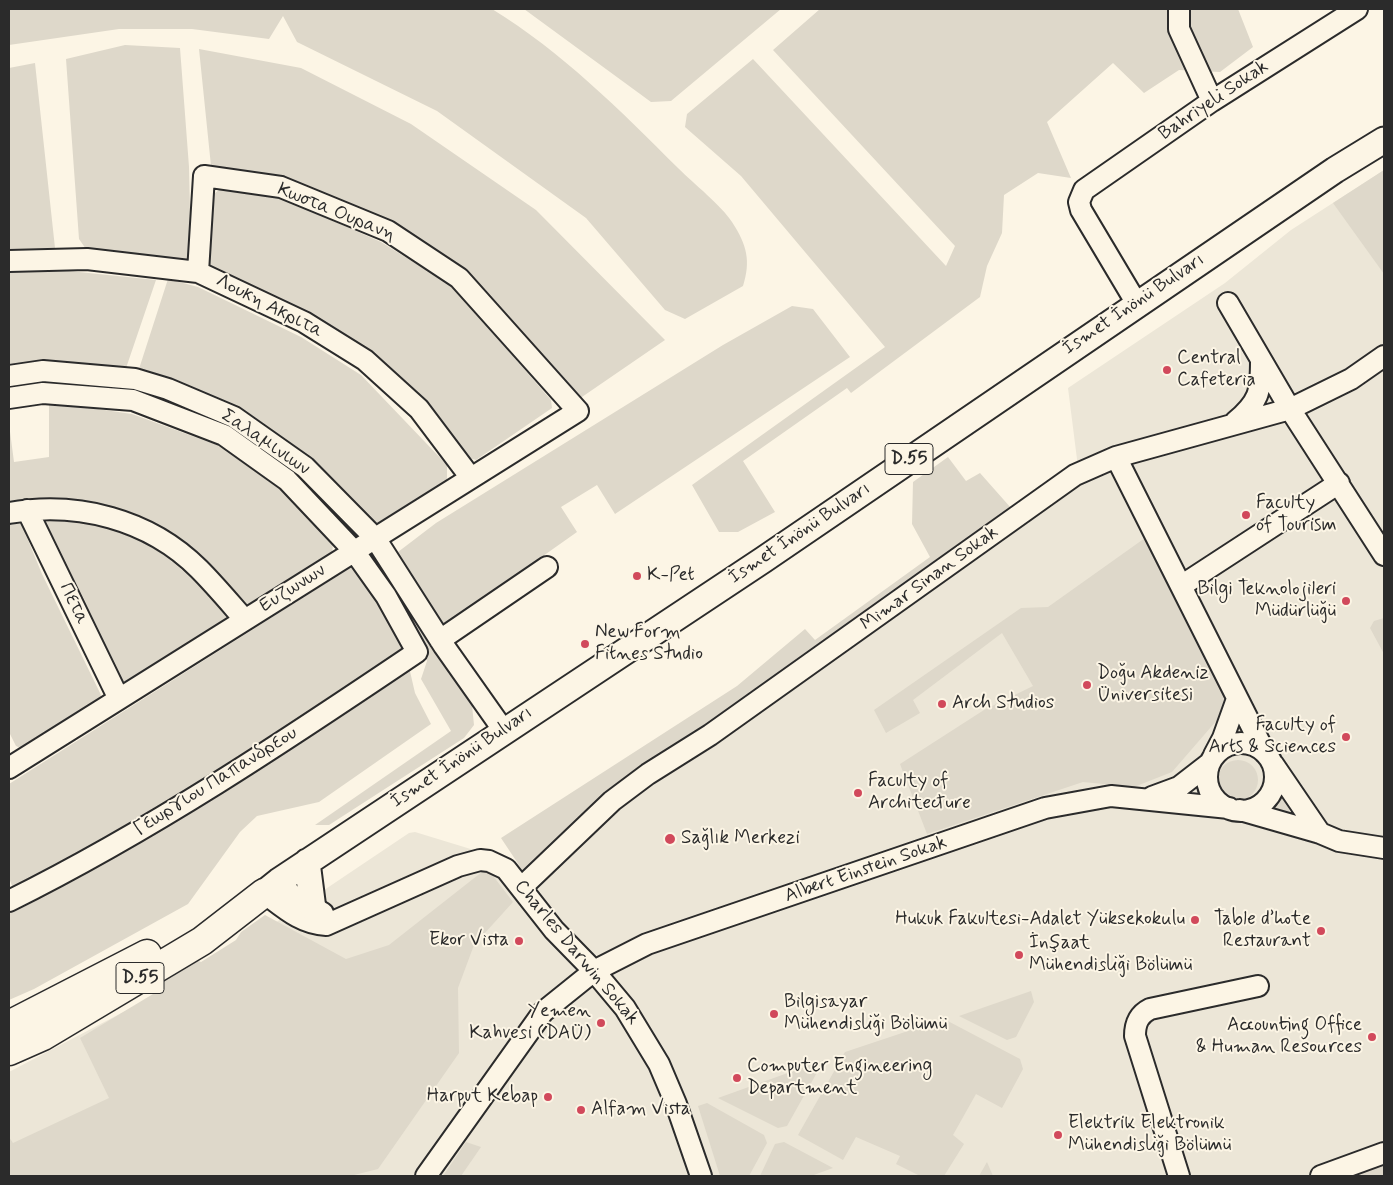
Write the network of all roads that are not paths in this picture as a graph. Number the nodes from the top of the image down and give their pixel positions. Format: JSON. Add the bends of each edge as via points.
{"nodes":[{"id":1,"x":1179,"y":9,"type":"edge"},
{"id":2,"x":1357,"y":9,"type":"edge"},
{"id":3,"x":1212,"y":101,"type":"junction"},
{"id":4,"x":1384,"y":140,"type":"edge"},
{"id":5,"x":9,"y":261,"type":"edge"},
{"id":6,"x":198,"y":272,"type":"junction"},
{"id":7,"x":1228,"y":303,"type":"dead end"},
{"id":8,"x":1138,"y":304,"type":"junction"},
{"id":9,"x":1384,"y":356,"type":"edge"},
{"id":10,"x":1261,"y":360,"type":"junction"},
{"id":11,"x":9,"y":376,"type":"edge"},
{"id":12,"x":9,"y":398,"type":"edge"},
{"id":13,"x":1290,"y":410,"type":"junction"},
{"id":14,"x":578,"y":412,"type":"joint"},
{"id":15,"x":1233,"y":424,"type":"junction"},
{"id":16,"x":1116,"y":457,"type":"junction"},
{"id":17,"x":472,"y":478,"type":"junction"},
{"id":18,"x":1339,"y":483,"type":"junction"},
{"id":19,"x":18,"y":511,"type":"edge"},
{"id":20,"x":375,"y":538,"type":"junction"},
{"id":21,"x":354,"y":551,"type":"junction"},
{"id":22,"x":1384,"y":555,"type":"edge"},
{"id":23,"x":547,"y":567,"type":"dead end"},
{"id":24,"x":1181,"y":586,"type":"junction"},
{"id":25,"x":245,"y":620,"type":"junction"},
{"id":26,"x":442,"y":643,"type":"junction"},
{"id":27,"x":417,"y":652,"type":"joint"},
{"id":28,"x":118,"y":699,"type":"junction"},
{"id":29,"x":1237,"y":699,"type":"junction"},
{"id":30,"x":504,"y":730,"type":"junction"},
{"id":31,"x":1268,"y":757,"type":"junction"},
{"id":32,"x":11,"y":760,"type":"edge"},
{"id":33,"x":1212,"y":760,"type":"junction"},
{"id":34,"x":1146,"y":799,"type":"junction"},
{"id":35,"x":1235,"y":809,"type":"junction"},
{"id":36,"x":1320,"y":833,"type":"junction"},
{"id":37,"x":1384,"y":848,"type":"edge"},
{"id":38,"x":307,"y":862,"type":"junction"},
{"id":39,"x":271,"y":887,"type":"junction"},
{"id":40,"x":522,"y":887,"type":"junction"},
{"id":41,"x":10,"y":897,"type":"edge"},
{"id":42,"x":314,"y":909,"type":"junction"},
{"id":43,"x":335,"y":921,"type":"junction"},
{"id":44,"x":594,"y":970,"type":"junction"},
{"id":45,"x":1258,"y":986,"type":"dead end"},
{"id":46,"x":9,"y":1025,"type":"edge"},
{"id":47,"x":9,"y":1051,"type":"edge"},
{"id":48,"x":1384,"y":1153,"type":"edge"},
{"id":49,"x":426,"y":1176,"type":"edge"},
{"id":50,"x":701,"y":1176,"type":"edge"},
{"id":51,"x":1179,"y":1176,"type":"edge"},
{"id":52,"x":1321,"y":1176,"type":"edge"}],
"edges":[{"from":1,"to":3,"type":"street","via":[[1179,29]]},
{"from":2,"to":3,"type":"street","name":"Bahriyeli Sokak"},
{"from":3,"to":8,"type":"street","name":"Bahriyeli Sokak","via":[[1084,190],[1079,202],[1084,217]]},
{"from":4,"to":8,"type":"main road","name":"İsmet İnönü Bulvarı","number":"D.55","via":[[1334,170]]},
{"from":5,"to":6,"type":"street","name":"Λουκη Ακριτα","via":[[87,259]]},
{"from":6,"to":14,"type":"street","name":"Κωστα Ουρανη","via":[[204,176],[281,187],[388,231],[459,278]]},
{"from":6,"to":17,"type":"street","name":"Λουκη Ακριτα","via":[[304,322],[365,360],[419,409]]},
{"from":7,"to":10,"type":"street"},
{"from":8,"to":30,"type":"main road","name":"İsmet İnönü Bulvarı","number":"D.55","via":[[763,560]]},
{"from":9,"to":13,"type":"street","name":"Mimar Sinan Sokak","via":[[1351,379]]},
{"from":10,"to":13,"type":"street"},
{"from":10,"to":15,"type":"street","via":[[1261,385],[1257,398],[1251,409]]},
{"from":11,"to":20,"type":"street","name":"Σαλαμινιων","via":[[43,371],[135,379],[234,417],[305,468]]},
{"from":12,"to":21,"type":"street","name":"Σαλαμινιων","via":[[43,393],[133,400],[224,435],[287,480]]},
{"from":13,"to":15,"type":"street","name":"Mimar Sinan Sokak"},
{"from":13,"to":18,"type":"street"},
{"from":14,"to":17,"type":"street","name":"Ευζωνων"},
{"from":15,"to":16,"type":"street","name":"Mimar Sinan Sokak"},
{"from":16,"to":24,"type":"street"},
{"from":16,"to":40,"type":"street","name":"Mimar Sinan Sokak","via":[[1075,475],[710,735],[648,774],[612,801]]},
{"from":17,"to":20,"type":"street","name":"Ευζωνων"},
{"from":18,"to":22,"type":"street"},
{"from":18,"to":24,"type":"street"},
{"from":19,"to":25,"type":"street","via":[[74,509],[117,519],[156,535],[198,568]]},
{"from":19,"to":28,"type":"street","name":"Πετα"},
{"from":20,"to":21,"type":"street","name":"Ευζωνων"},
{"from":20,"to":26,"type":"street","name":"Σαλαμινιων"},
{"from":21,"to":25,"type":"street","name":"Ευζωνων"},
{"from":21,"to":27,"type":"street","name":"Σαλαμινιων","via":[[386,596]]},
{"from":23,"to":26,"type":"street"},
{"from":24,"to":29,"type":"street"},
{"from":25,"to":28,"type":"street","name":"Ευζωνων"},
{"from":26,"to":30,"type":"street","name":"Σαλαμινιων"},
{"from":27,"to":41,"type":"street","name":"Γεωργιου Παπανδρεου","via":[[278,745],[140,830]]},
{"from":28,"to":32,"type":"street","name":"Ευζωνων"},
{"from":29,"to":31,"type":"street"},
{"from":29,"to":33,"type":"street"},
{"from":30,"to":38,"type":"main road","name":"İsmet İnönü Bulvarı","number":"D.55"},
{"from":31,"to":33,"type":"street","via":[[1249,744],[1239,743],[1230,745]]},
{"from":31,"to":35,"type":"street","via":[[1274,777],[1270,794],[1257,806]]},
{"from":31,"to":36,"type":"street"},
{"from":33,"to":34,"type":"street","via":[[1179,787]]},
{"from":33,"to":35,"type":"street","via":[[1207,781],[1210,790],[1221,804]]},
{"from":34,"to":35,"type":"street","name":"Albert Einstein Sokak"},
{"from":34,"to":44,"type":"street","name":"Albert Einstein Sokak","via":[[1111,796],[1045,808],[647,944]]},
{"from":35,"to":36,"type":"street"},
{"from":36,"to":37,"type":"street","via":[[1339,841]]},
{"from":38,"to":39,"type":"main road","name":"İsmet İnönü Bulvarı","number":"D.55"},
{"from":38,"to":42,"type":"main road"},
{"from":39,"to":42,"type":"street","via":[[291,894]]},
{"from":39,"to":43,"type":"street","via":[[301,920],[326,925]]},
{"from":39,"to":46,"type":"highway","number":"D.55"},
{"from":39,"to":47,"type":"highway","number":"D.55","via":[[202,941],[43,1036]]},
{"from":40,"to":43,"type":"street","name":"Charles Darwin Sokak","via":[[506,869],[480,860],[458,866]]},
{"from":40,"to":44,"type":"street","name":"Charles Darwin Sokak","via":[[554,930]]},
{"from":42,"to":43,"type":"street"},
{"from":44,"to":49,"type":"street","name":"Albert Einstein Sokak","via":[[543,1012]]},
{"from":44,"to":50,"type":"street","name":"Charles Darwin Sokak","via":[[625,1008],[659,1064]]},
{"from":45,"to":51,"type":"street","via":[[1150,1009],[1138,1019],[1135,1036]]},
{"from":48,"to":52,"type":"street"}]}
